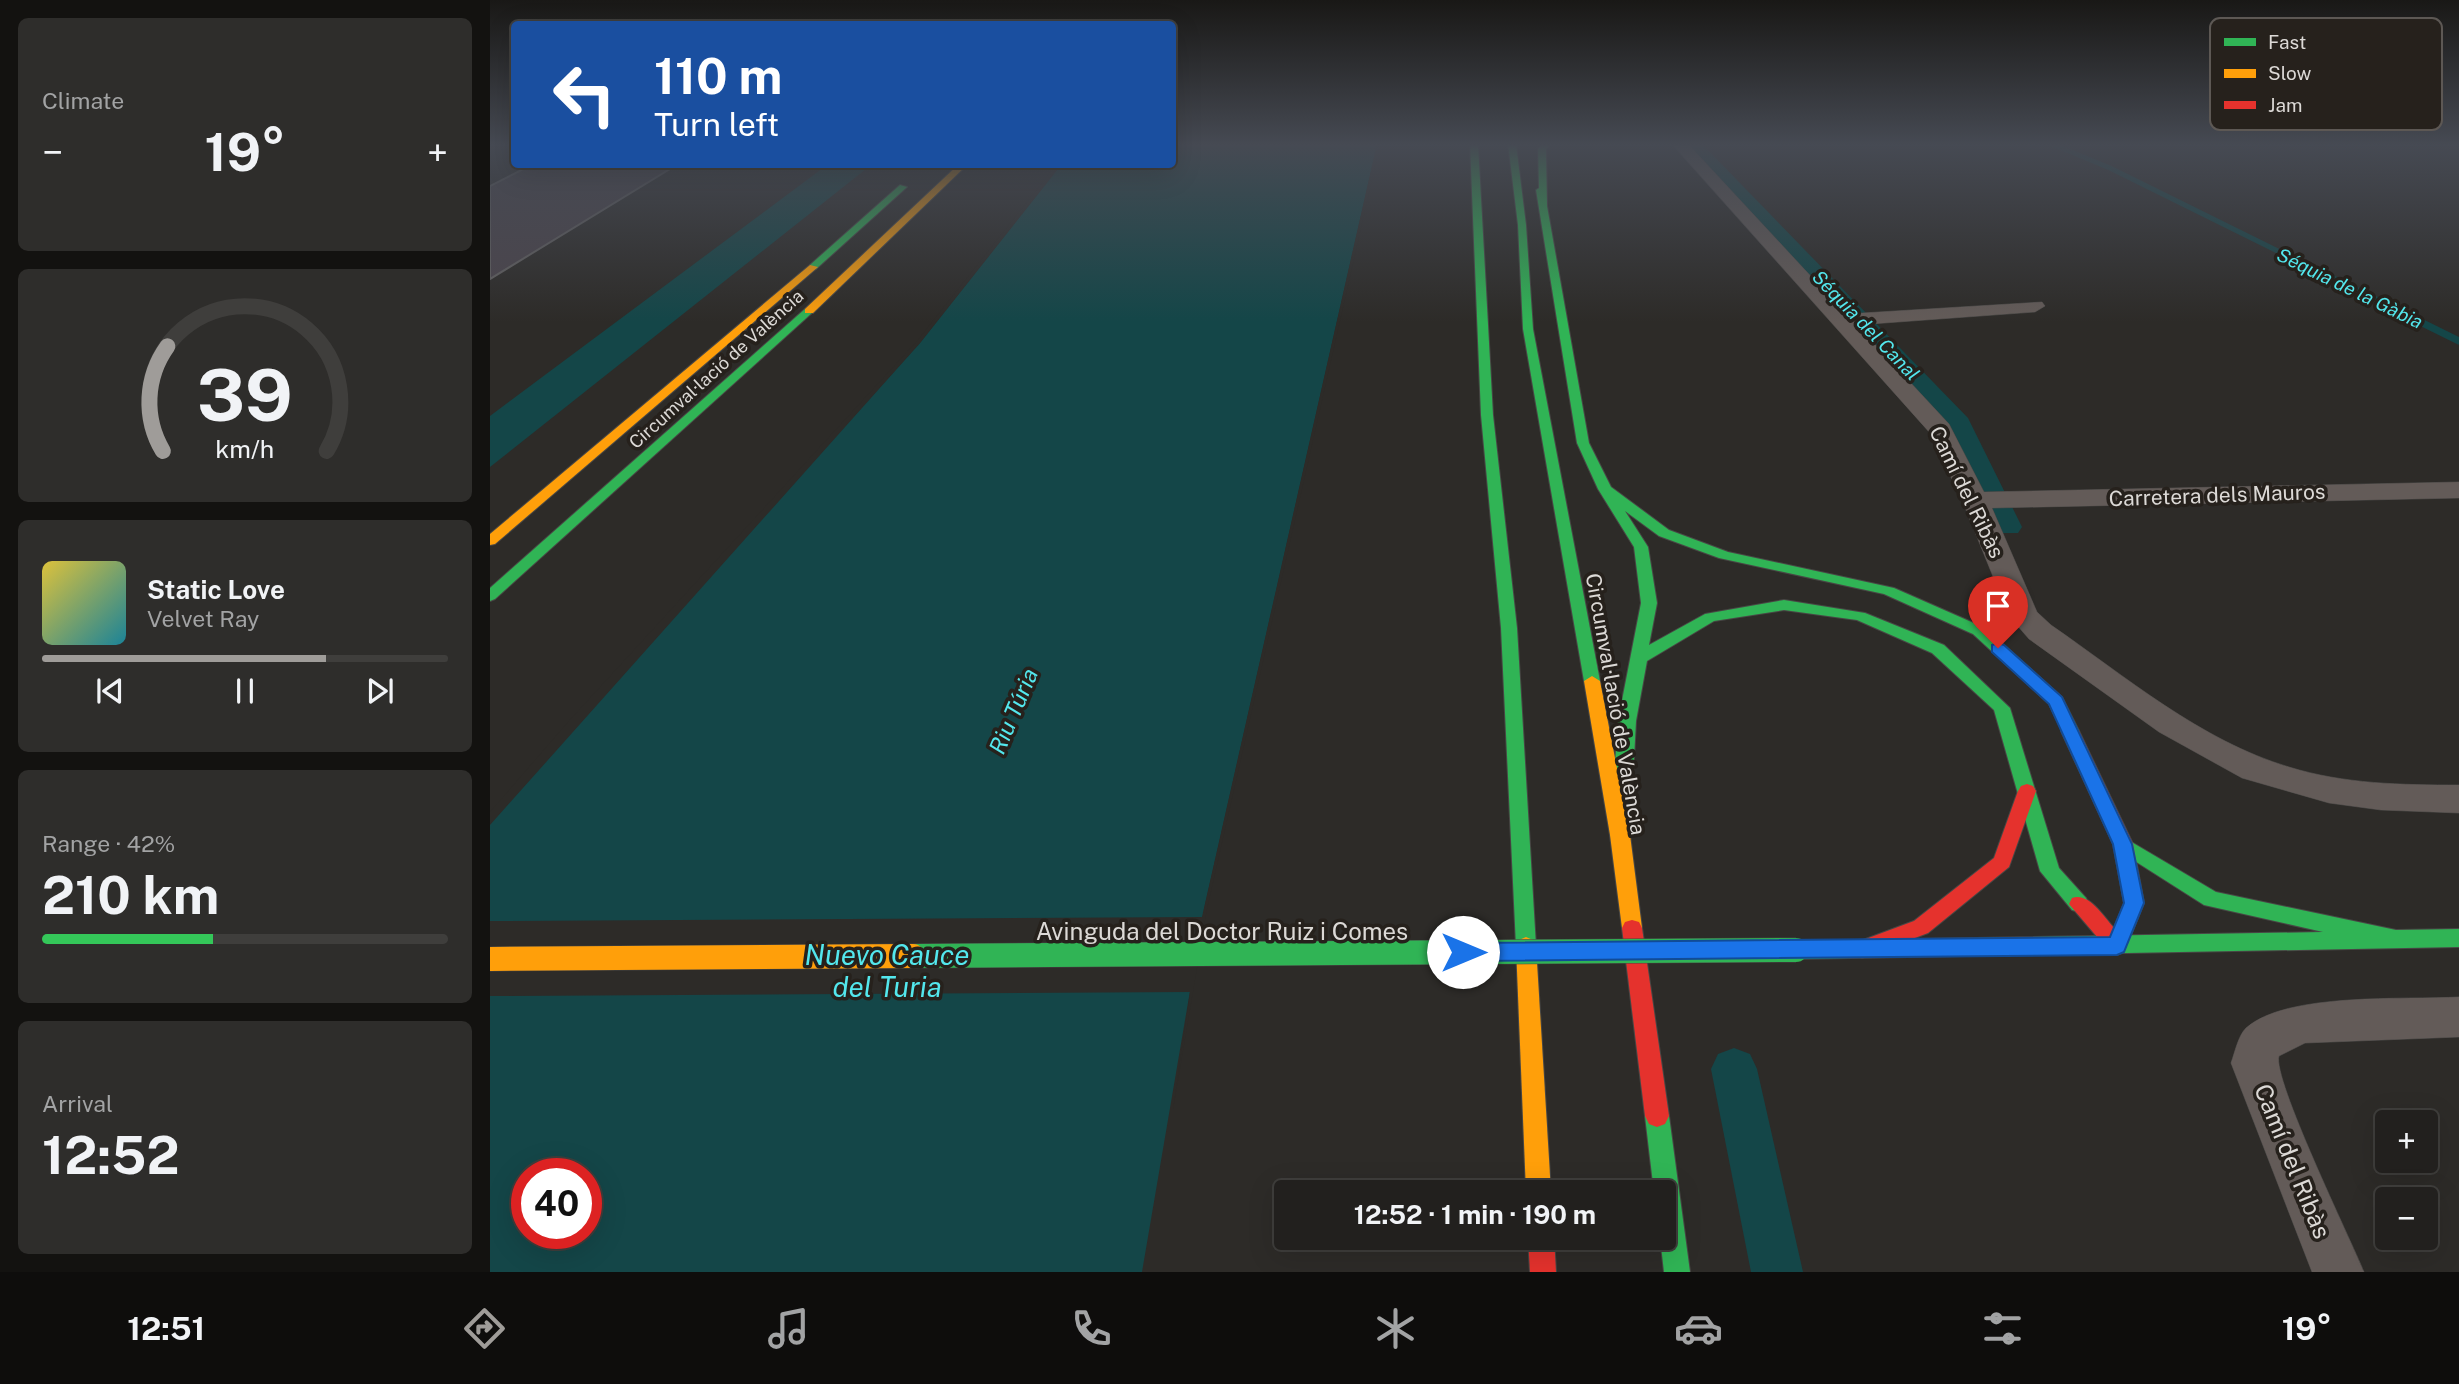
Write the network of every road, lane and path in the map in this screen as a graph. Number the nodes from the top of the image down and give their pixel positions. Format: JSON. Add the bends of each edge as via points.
{"nodes":[{"id":1,"x":885,"y":203,"type":"edge"},
{"id":2,"x":923,"y":203,"type":"edge"},
{"id":3,"x":1475,"y":203,"type":"edge"},
{"id":4,"x":1493,"y":203,"type":"edge"},
{"id":5,"x":1519,"y":203,"type":"edge"},
{"id":6,"x":1740,"y":203,"type":"edge"},
{"id":7,"x":1543,"y":206,"type":"edge"},
{"id":8,"x":1481,"y":273,"type":"junction"},
{"id":9,"x":2035,"y":306,"type":"dead end"},
{"id":10,"x":1857,"y":320,"type":"junction"},
{"id":11,"x":1605,"y":489,"type":"junction"},
{"id":12,"x":2459,"y":489,"type":"edge"},
{"id":13,"x":1975,"y":500,"type":"junction"},
{"id":14,"x":490,"y":541,"type":"edge"},
{"id":15,"x":490,"y":596,"type":"edge"},
{"id":16,"x":1639,"y":657,"type":"junction"},
{"id":17,"x":2027,"y":792,"type":"junction"},
{"id":18,"x":2459,"y":799,"type":"edge"},
{"id":19,"x":1620,"y":835,"type":"junction"},
{"id":20,"x":2123,"y":844,"type":"junction"},
{"id":21,"x":2459,"y":938,"type":"edge"},
{"id":22,"x":2400,"y":940,"type":"junction"},
{"id":23,"x":2117,"y":946,"type":"junction"},
{"id":24,"x":1861,"y":949,"type":"junction"},
{"id":25,"x":490,"y":959,"type":"edge"},
{"id":26,"x":2459,"y":1017,"type":"edge"},
{"id":27,"x":1538,"y":1180,"type":"edge"},
{"id":28,"x":1542,"y":1250,"type":"edge"},
{"id":29,"x":1543,"y":1272,"type":"edge"},
{"id":30,"x":1677,"y":1272,"type":"edge"},
{"id":31,"x":2338,"y":1272,"type":"edge"}],
"edges":[{"from":1,"to":14,"type":"main road","name":"Circumval·lació de València","via":[[748,325]]},
{"from":2,"to":15,"type":"main road","name":"Circumval·lació de València","via":[[800,320]]},
{"from":3,"to":8,"type":"main road"},
{"from":4,"to":8,"type":"main road"},
{"from":5,"to":19,"type":"main road","name":"Circumval·lació de València","via":[[1528,330]]},
{"from":6,"to":10,"type":"street","name":"Camí del Ribàs"},
{"from":7,"to":11,"type":"main road","via":[[1583,443]]},
{"from":8,"to":27,"type":"main road","via":[[1487,415],[1510,642]]},
{"from":9,"to":10,"type":"street"},
{"from":10,"to":13,"type":"street","name":"Camí del Ribàs","via":[[1940,429]]},
{"from":11,"to":16,"type":"main road","via":[[1641,547],[1648,603]]},
{"from":11,"to":20,"type":"main road","via":[[1664,533],[1724,555],[1889,591],[1979,631],[2056,701]]},
{"from":12,"to":13,"type":"street","name":"Carretera dels Mauros"},
{"from":13,"to":18,"type":"street","name":"Camí del Ribàs","via":[[2024,616],[2040,632],[2189,736],[2256,770],[2332,790],[2396,799]]},
{"from":16,"to":17,"type":"main road","via":[[1710,617],[1784,605],[1860,616],[1938,649],[2002,708]]},
{"from":16,"to":19,"type":"main road","via":[[1627,721]]},
{"from":17,"to":23,"type":"main road","via":[[2050,871]]},
{"from":17,"to":24,"type":"main road","via":[[2002,862],[1922,926]]},
{"from":19,"to":30,"type":"main road","name":"Circumval·lació de València"},
{"from":20,"to":22,"type":"main road","via":[[2211,899]]},
{"from":20,"to":23,"type":"main road","via":[[2134,903]]},
{"from":21,"to":22,"type":"main road","name":"Avinguda del Doctor Ruiz i Comes"},
{"from":22,"to":23,"type":"main road","name":"Avinguda del Doctor Ruiz i Comes"},
{"from":23,"to":24,"type":"main road","name":"Avinguda del Doctor Ruiz i Comes"},
{"from":24,"to":25,"type":"main road","name":"Avinguda del Doctor Ruiz i Comes","bridge":true},
{"from":26,"to":31,"type":"street","name":"Camí del Ribàs","via":[[2305,1023],[2278,1031],[2260,1044],[2254,1063],[2267,1101]]},
{"from":28,"to":29,"type":"main road"}]}
